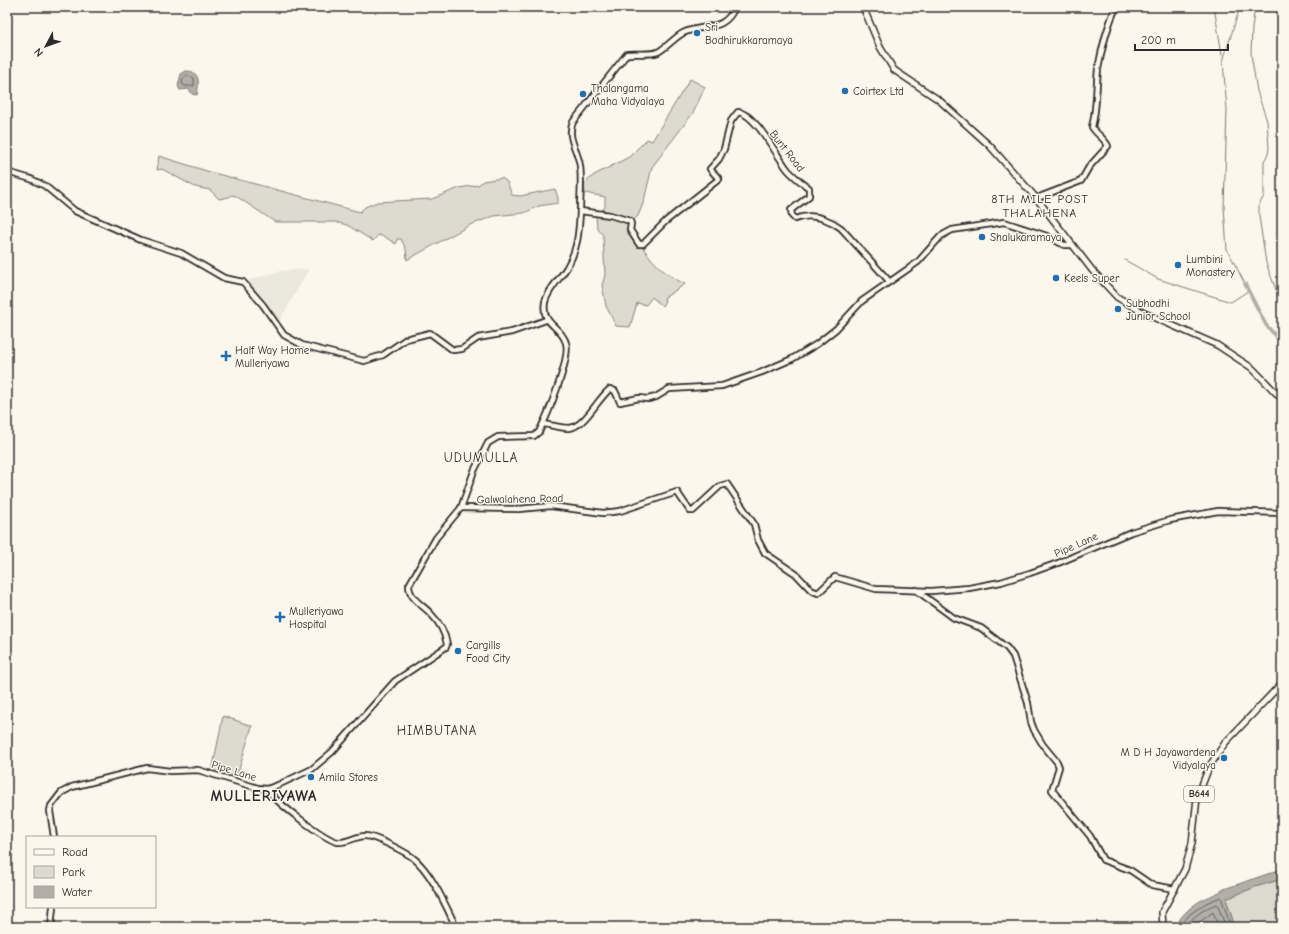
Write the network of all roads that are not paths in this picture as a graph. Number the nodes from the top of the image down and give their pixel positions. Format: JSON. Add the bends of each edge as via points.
{"nodes":[{"id":1,"x":735,"y":7,"type":"edge"},
{"id":2,"x":863,"y":7,"type":"edge"},
{"id":3,"x":1116,"y":7,"type":"edge"},
{"id":4,"x":7,"y":172,"type":"edge"},
{"id":5,"x":1037,"y":199,"type":"junction"},
{"id":6,"x":580,"y":212,"type":"junction"},
{"id":7,"x":1071,"y":245,"type":"junction"},
{"id":8,"x":889,"y":281,"type":"junction"},
{"id":9,"x":546,"y":320,"type":"junction"},
{"id":10,"x":1282,"y":399,"type":"edge"},
{"id":11,"x":543,"y":424,"type":"junction"},
{"id":12,"x":460,"y":508,"type":"junction"},
{"id":13,"x":1282,"y":513,"type":"edge"},
{"id":14,"x":876,"y":589,"type":"joint"},
{"id":15,"x":916,"y":590,"type":"junction"},
{"id":16,"x":1282,"y":683,"type":"edge"},
{"id":17,"x":267,"y":789,"type":"junction"},
{"id":18,"x":54,"y":836,"type":"edge"},
{"id":19,"x":1175,"y":889,"type":"junction"},
{"id":20,"x":52,"y":908,"type":"edge"},
{"id":21,"x":51,"y":927,"type":"edge"},
{"id":22,"x":456,"y":927,"type":"edge"},
{"id":23,"x":1163,"y":927,"type":"edge"}],
"edges":[{"from":1,"to":6,"type":"street","via":[[730,18],[714,27],[683,33],[657,52],[627,54],[577,116],[570,130],[580,165]]},
{"from":2,"to":5,"type":"main road","via":[[882,52],[894,70],[933,96],[977,133]]},
{"from":3,"to":5,"type":"street","via":[[1105,32],[1092,127],[1108,146],[1089,167],[1081,182]]},
{"from":4,"to":9,"type":"street","via":[[45,186],[75,211],[142,240],[181,253],[224,278],[243,282],[264,305],[284,335],[302,345],[326,352],[364,361],[390,352],[406,340],[430,333],[453,350],[462,349],[478,338],[512,332]]},
{"from":5,"to":7,"type":"main road"},
{"from":6,"to":8,"type":"street","name":"Bunt Road","via":[[610,215],[630,221],[630,230],[634,238],[638,244],[643,244],[666,221],[719,179],[710,169],[724,149],[731,121],[738,112],[748,116],[788,170],[809,188],[809,196],[791,210],[792,216],[795,219],[805,215],[818,217],[836,224]]},
{"from":6,"to":9,"type":"street","via":[[576,249],[546,300]]},
{"from":7,"to":8,"type":"street","via":[[1064,245],[1047,236],[1004,222],[952,230],[940,236],[918,262]]},
{"from":7,"to":10,"type":"main road","via":[[1104,285],[1122,301],[1217,344],[1252,368]]},
{"from":8,"to":11,"type":"street","via":[[862,301],[836,329],[817,344],[792,359],[762,372],[722,386],[669,389],[646,400],[639,398],[620,402],[613,389],[607,392],[574,427]]},
{"from":9,"to":11,"type":"street","via":[[565,340],[567,350],[563,370]]},
{"from":11,"to":12,"type":"street","via":[[534,436],[498,437],[488,443]]},
{"from":12,"to":14,"type":"street","name":"Galwalahena Road","via":[[519,509],[551,506],[603,513],[620,511],[677,492],[690,511],[693,511],[720,486],[727,484],[754,524],[765,553],[796,574],[810,590],[818,593],[835,577]]},
{"from":12,"to":17,"type":"street","name":"Pipe Lane","via":[[436,538],[409,585],[410,594],[435,619],[442,630],[447,644],[443,650],[395,681],[332,752],[312,769],[290,781]]},
{"from":13,"to":15,"type":"street","name":"Pipe Lane","via":[[1221,511],[1192,515],[1131,532],[1058,563],[1001,582],[945,590]]},
{"from":14,"to":15,"type":"street","name":"Pipe Lane"},
{"from":15,"to":19,"type":"street","via":[[954,618],[981,628],[1007,648],[1013,656],[1034,730],[1057,762],[1058,769],[1052,790],[1088,832],[1101,858],[1130,870],[1152,885]]},
{"from":16,"to":19,"type":"main road","number":"B644","via":[[1224,743],[1209,767],[1197,798],[1185,869]]},
{"from":17,"to":18,"type":"street","name":"Pipe Lane","via":[[198,770],[170,771],[147,768],[72,787],[61,794],[50,811]]},
{"from":17,"to":22,"type":"street","via":[[284,806],[328,838],[338,842],[366,836],[413,858],[429,876]]},
{"from":19,"to":23,"type":"main road","number":"B644","via":[[1162,912]]},
{"from":20,"to":21,"type":"street"}]}
